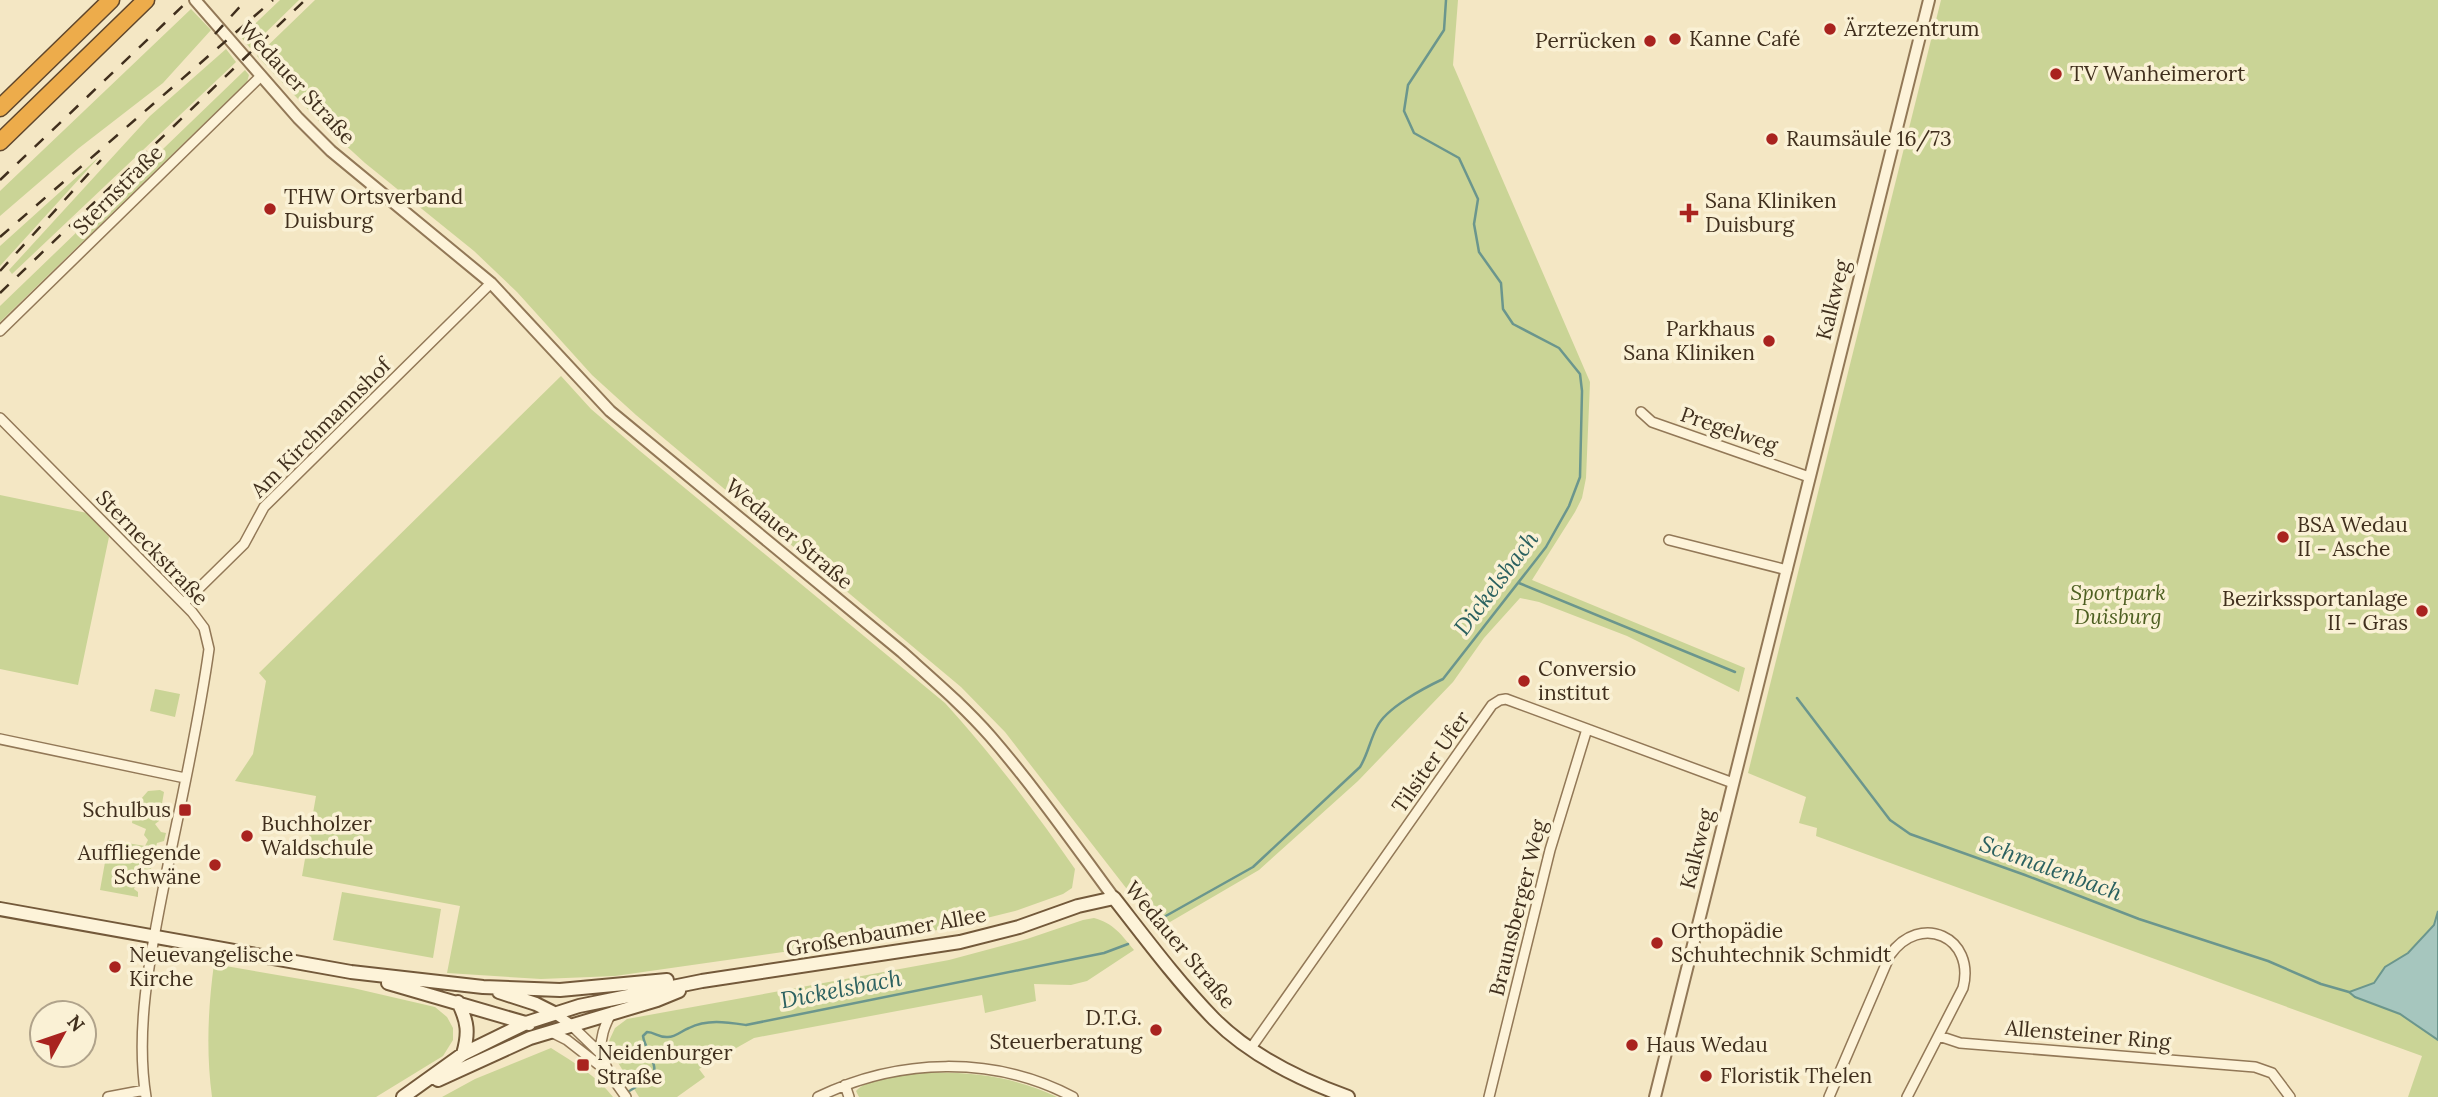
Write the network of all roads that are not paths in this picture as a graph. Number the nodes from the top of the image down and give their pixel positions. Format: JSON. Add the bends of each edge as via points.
{"nodes":[{"id":1,"x":111,"y":0,"type":"edge"},
{"id":2,"x":146,"y":0,"type":"edge"},
{"id":3,"x":195,"y":0,"type":"edge"},
{"id":4,"x":1929,"y":0,"type":"edge"},
{"id":5,"x":261,"y":76,"type":"junction"},
{"id":6,"x":0,"y":108,"type":"edge"},
{"id":7,"x":0,"y":142,"type":"edge"},
{"id":8,"x":491,"y":284,"type":"junction"},
{"id":9,"x":0,"y":331,"type":"edge"},
{"id":10,"x":1641,"y":412,"type":"dead end"},
{"id":11,"x":0,"y":418,"type":"edge"},
{"id":12,"x":1809,"y":477,"type":"junction"},
{"id":13,"x":1669,"y":540,"type":"dead end"},
{"id":14,"x":1787,"y":570,"type":"junction"},
{"id":15,"x":184,"y":603,"type":"junction"},
{"id":16,"x":1587,"y":729,"type":"junction"},
{"id":17,"x":0,"y":739,"type":"edge"},
{"id":18,"x":185,"y":778,"type":"junction"},
{"id":19,"x":1733,"y":783,"type":"junction"},
{"id":20,"x":1114,"y":898,"type":"junction"},
{"id":21,"x":0,"y":909,"type":"edge"},
{"id":22,"x":154,"y":938,"type":"junction"},
{"id":23,"x":351,"y":972,"type":"junction"},
{"id":24,"x":702,"y":981,"type":"junction"},
{"id":25,"x":483,"y":987,"type":"junction"},
{"id":26,"x":458,"y":1002,"type":"junction"},
{"id":27,"x":612,"y":1012,"type":"junction"},
{"id":28,"x":554,"y":1013,"type":"junction"},
{"id":29,"x":526,"y":1023,"type":"junction"},
{"id":30,"x":569,"y":1024,"type":"junction"},
{"id":31,"x":550,"y":1031,"type":"junction"},
{"id":32,"x":1939,"y":1036,"type":"junction"},
{"id":33,"x":1251,"y":1048,"type":"junction"},
{"id":34,"x":463,"y":1054,"type":"junction"},
{"id":35,"x":601,"y":1054,"type":"junction"},
{"id":36,"x":609,"y":1073,"type":"junction"},
{"id":37,"x":845,"y":1085,"type":"junction"},
{"id":38,"x":145,"y":1093,"type":"edge"},
{"id":39,"x":406,"y":1095,"type":"edge"},
{"id":40,"x":108,"y":1097,"type":"edge"},
{"id":41,"x":626,"y":1097,"type":"edge"},
{"id":42,"x":818,"y":1097,"type":"edge"},
{"id":43,"x":849,"y":1097,"type":"edge"},
{"id":44,"x":1073,"y":1097,"type":"edge"},
{"id":45,"x":1348,"y":1097,"type":"edge"},
{"id":46,"x":1489,"y":1097,"type":"edge"},
{"id":47,"x":1656,"y":1097,"type":"edge"},
{"id":48,"x":1829,"y":1097,"type":"edge"},
{"id":49,"x":1907,"y":1097,"type":"edge"},
{"id":50,"x":2290,"y":1097,"type":"edge"}],
"edges":[{"from":1,"to":6,"type":"highway"},
{"from":2,"to":7,"type":"highway"},
{"from":3,"to":5,"type":"street","name":"Wedauer Straße"},
{"from":4,"to":12,"type":"street","name":"Kalkweg"},
{"from":5,"to":8,"type":"street","name":"Wedauer Straße","via":[[331,151]]},
{"from":5,"to":9,"type":"street","name":"Sternstraße"},
{"from":8,"to":15,"type":"street","name":"Am Kirchmannshof","via":[[264,507],[244,544]]},
{"from":8,"to":20,"type":"street","name":"Wedauer Straße","via":[[610,411],[943,689],[1005,754]]},
{"from":10,"to":12,"type":"street","name":"Pregelweg","via":[[1652,422]]},
{"from":11,"to":15,"type":"street","name":"Sterneckstraße"},
{"from":12,"to":14,"type":"street","name":"Kalkweg"},
{"from":13,"to":14,"type":"street"},
{"from":14,"to":19,"type":"street","name":"Kalkweg"},
{"from":15,"to":18,"type":"street","name":"Sterneckstraße","via":[[204,628],[209,649]]},
{"from":16,"to":19,"type":"street","name":"Tilsiter Ufer"},
{"from":16,"to":33,"type":"street","name":"Tilsiter Ufer","via":[[1506,699],[1492,705]]},
{"from":16,"to":46,"type":"street","name":"Braunsberger Weg","via":[[1550,846]]},
{"from":17,"to":18,"type":"street"},
{"from":18,"to":22,"type":"street","name":"Sterneckstraße"},
{"from":19,"to":47,"type":"street","name":"Kalkweg"},
{"from":20,"to":24,"type":"main road","name":"Großenbaumer Allee","via":[[960,942]]},
{"from":20,"to":33,"type":"main road","name":"Wedauer Straße","via":[[1214,1019]]},
{"from":21,"to":22,"type":"main road"},
{"from":22,"to":23,"type":"main road"},
{"from":22,"to":38,"type":"street","name":"Sterneckstraße","via":[[145,1003]]},
{"from":23,"to":25,"type":"main road"},
{"from":23,"to":26,"type":"main road"},
{"from":24,"to":25,"type":"main road","via":[[559,990]]},
{"from":24,"to":27,"type":"main road","name":"Großenbaumer Allee"},
{"from":24,"to":28,"type":"main road","name":"Großenbaumer Allee"},
{"from":25,"to":28,"type":"main road"},
{"from":26,"to":29,"type":"main road"},
{"from":26,"to":34,"type":"main road","via":[[469,1035]]},
{"from":27,"to":30,"type":"main road","name":"Großenbaumer Allee"},
{"from":27,"to":35,"type":"street","via":[[604,1026]]},
{"from":28,"to":29,"type":"main road","name":"Großenbaumer Allee"},
{"from":28,"to":30,"type":"street"},
{"from":29,"to":31,"type":"main road"},
{"from":29,"to":34,"type":"main road","name":"Großenbaumer Allee"},
{"from":30,"to":31,"type":"main road","name":"Großenbaumer Allee"},
{"from":30,"to":35,"type":"street"},
{"from":31,"to":36,"type":"street"},
{"from":31,"to":39,"type":"main road","name":"Großenbaumer Allee"},
{"from":32,"to":48,"type":"street","via":[[1964,988],[1966,969],[1952,942],[1937,933],[1921,933],[1897,945],[1890,956]]},
{"from":32,"to":49,"type":"street"},
{"from":32,"to":50,"type":"street","name":"Allensteiner Ring","via":[[1959,1042],[2255,1067],[2272,1073]]},
{"from":33,"to":45,"type":"main road","name":"Wedauer Straße","via":[[1296,1075]]},
{"from":34,"to":39,"type":"main road","name":"Großenbaumer Allee"},
{"from":35,"to":36,"type":"street"},
{"from":36,"to":41,"type":"street"},
{"from":37,"to":42,"type":"street"},
{"from":37,"to":43,"type":"street"},
{"from":37,"to":44,"type":"street","via":[[890,1072],[942,1066],[990,1069]]},
{"from":38,"to":40,"type":"street"}]}
